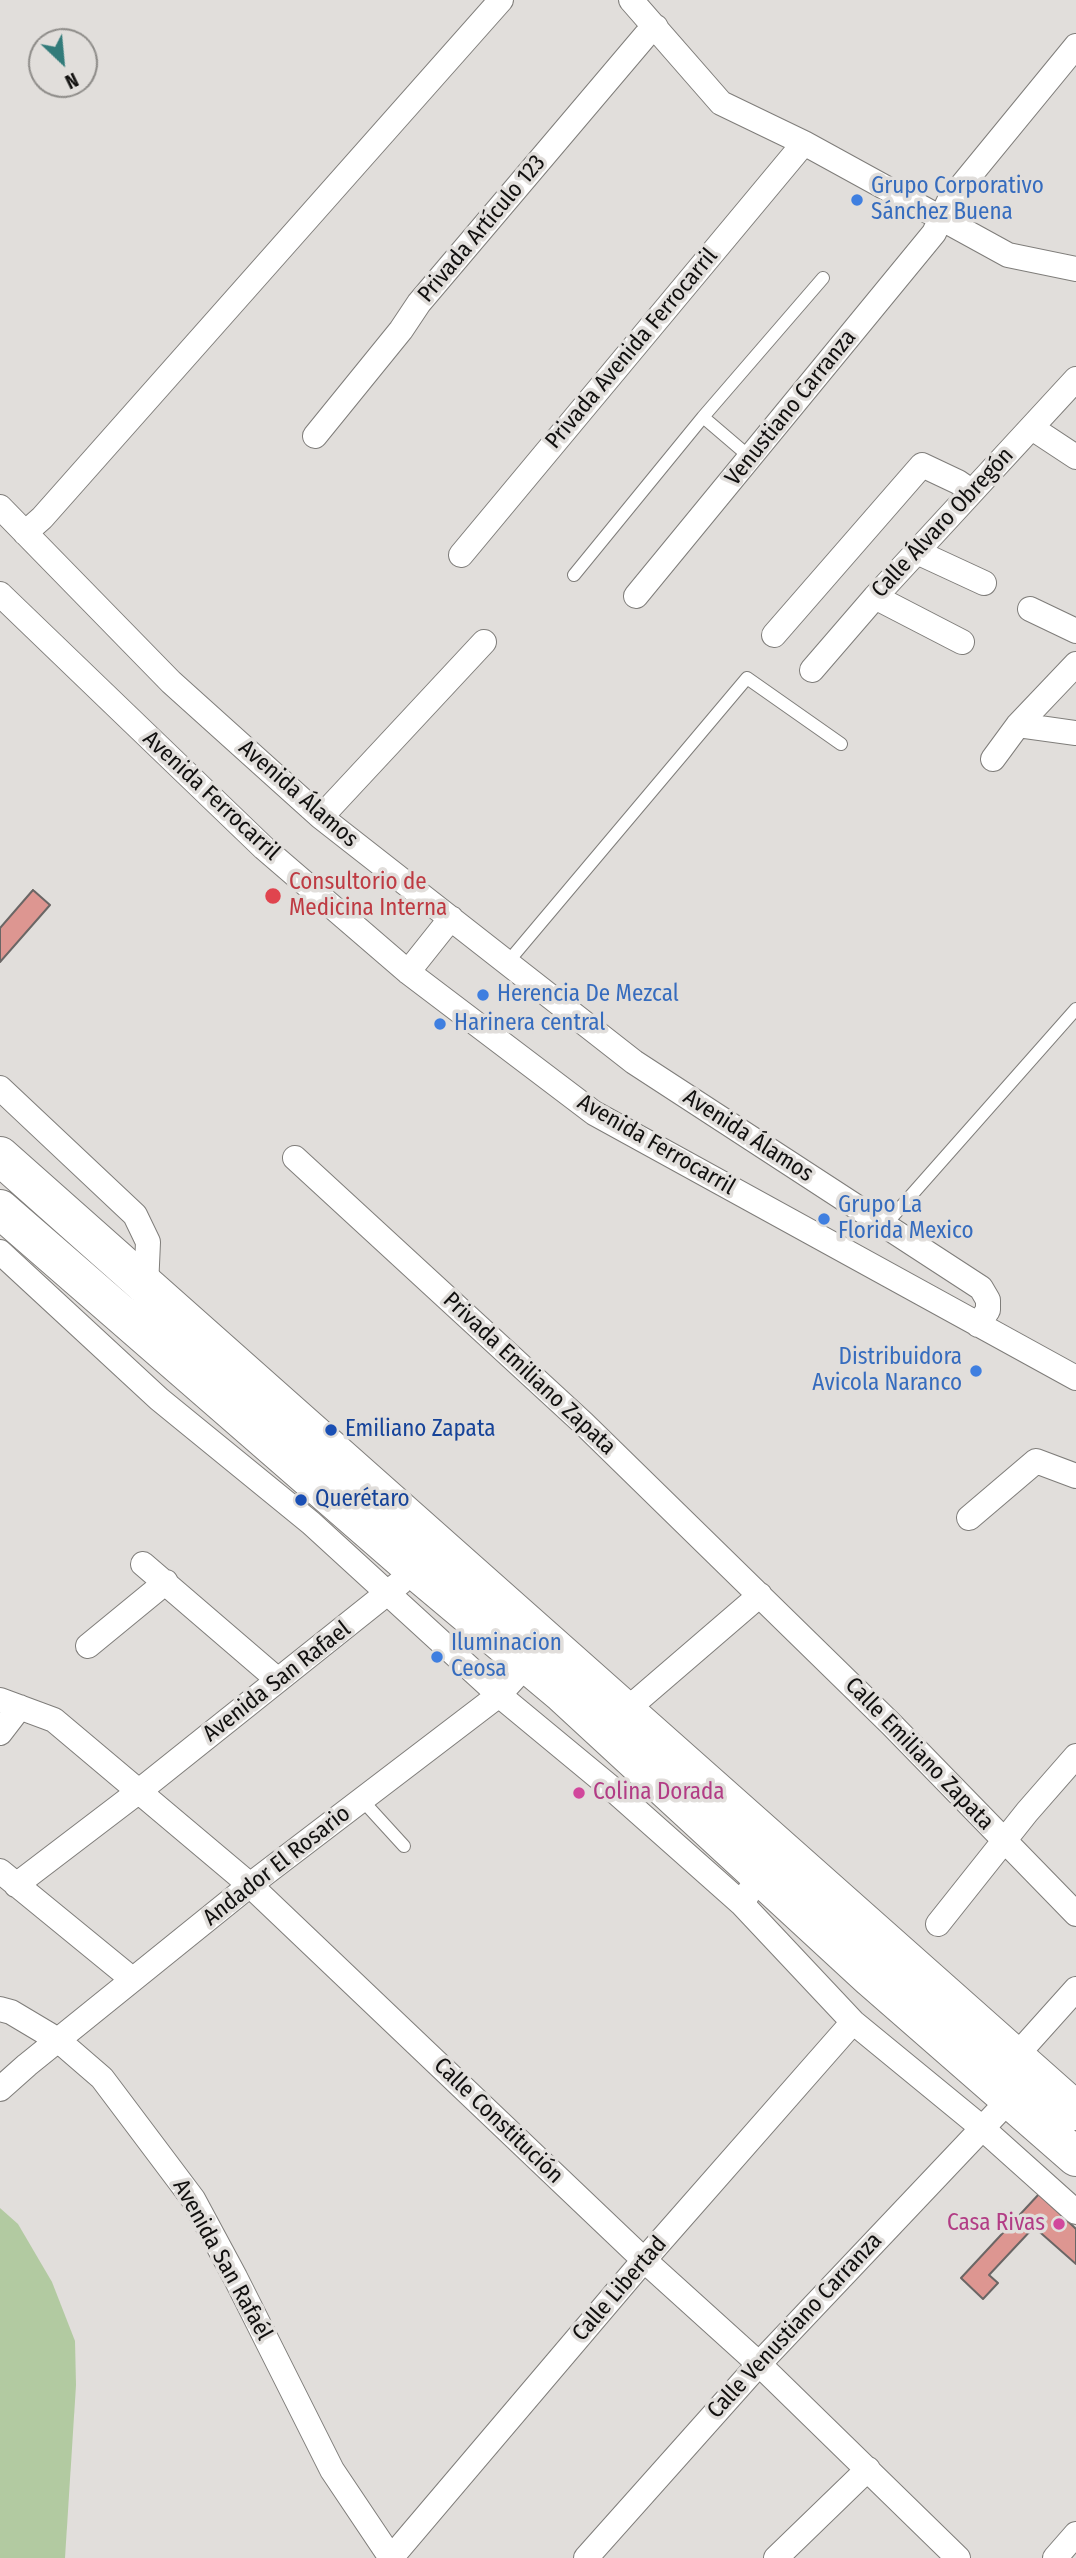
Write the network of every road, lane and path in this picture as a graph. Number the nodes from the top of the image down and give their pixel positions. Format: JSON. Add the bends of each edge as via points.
{"nodes":[{"id":1,"x":501,"y":0,"type":"edge"},
{"id":2,"x":631,"y":0,"type":"edge"},
{"id":3,"x":656,"y":27,"type":"junction"},
{"id":4,"x":1076,"y":46,"type":"edge"},
{"id":5,"x":804,"y":143,"type":"junction"},
{"id":6,"x":942,"y":219,"type":"junction"},
{"id":7,"x":1076,"y":269,"type":"edge"},
{"id":8,"x":823,"y":278,"type":"dead end"},
{"id":9,"x":1076,"y":379,"type":"edge"},
{"id":10,"x":703,"y":417,"type":"junction"},
{"id":11,"x":1032,"y":428,"type":"junction"},
{"id":12,"x":316,"y":436,"type":"dead end"},
{"id":13,"x":1076,"y":457,"type":"edge"},
{"id":14,"x":751,"y":458,"type":"junction"},
{"id":15,"x":971,"y":491,"type":"junction"},
{"id":16,"x":0,"y":507,"type":"edge"},
{"id":17,"x":25,"y":533,"type":"junction"},
{"id":18,"x":917,"y":552,"type":"junction"},
{"id":19,"x":461,"y":555,"type":"dead end"},
{"id":20,"x":574,"y":575,"type":"dead end"},
{"id":21,"x":984,"y":583,"type":"dead end"},
{"id":22,"x":0,"y":594,"type":"edge"},
{"id":23,"x":636,"y":596,"type":"dead end"},
{"id":24,"x":875,"y":597,"type":"junction"},
{"id":25,"x":1030,"y":609,"type":"dead end"},
{"id":26,"x":1076,"y":631,"type":"edge"},
{"id":27,"x":774,"y":635,"type":"dead end"},
{"id":28,"x":484,"y":642,"type":"dead end"},
{"id":29,"x":962,"y":642,"type":"dead end"},
{"id":30,"x":1076,"y":664,"type":"edge"},
{"id":31,"x":813,"y":670,"type":"dead end"},
{"id":32,"x":1018,"y":726,"type":"junction"},
{"id":33,"x":1076,"y":733,"type":"edge"},
{"id":34,"x":841,"y":744,"type":"dead end"},
{"id":35,"x":992,"y":759,"type":"dead end"},
{"id":36,"x":321,"y":817,"type":"junction"},
{"id":37,"x":450,"y":918,"type":"junction"},
{"id":38,"x":507,"y":963,"type":"junction"},
{"id":39,"x":408,"y":972,"type":"junction"},
{"id":40,"x":1076,"y":1009,"type":"edge"},
{"id":41,"x":0,"y":1088,"type":"edge"},
{"id":42,"x":0,"y":1156,"type":"edge"},
{"id":43,"x":295,"y":1157,"type":"dead end"},
{"id":44,"x":0,"y":1209,"type":"edge"},
{"id":45,"x":893,"y":1230,"type":"junction"},
{"id":46,"x":0,"y":1252,"type":"edge"},
{"id":47,"x":146,"y":1287,"type":"junction"},
{"id":48,"x":978,"y":1325,"type":"junction"},
{"id":49,"x":1076,"y":1378,"type":"edge"},
{"id":50,"x":1076,"y":1476,"type":"edge"},
{"id":51,"x":969,"y":1518,"type":"dead end"},
{"id":52,"x":143,"y":1564,"type":"dead end"},
{"id":53,"x":402,"y":1582,"type":"junction"},
{"id":54,"x":166,"y":1583,"type":"junction"},
{"id":55,"x":760,"y":1595,"type":"junction"},
{"id":56,"x":88,"y":1646,"type":"dead end"},
{"id":57,"x":527,"y":1664,"type":"junction"},
{"id":58,"x":278,"y":1680,"type":"junction"},
{"id":59,"x":499,"y":1695,"type":"junction"},
{"id":60,"x":10,"y":1703,"type":"edge"},
{"id":61,"x":624,"y":1712,"type":"junction"},
{"id":62,"x":0,"y":1733,"type":"edge"},
{"id":63,"x":1076,"y":1756,"type":"edge"},
{"id":64,"x":138,"y":1792,"type":"junction"},
{"id":65,"x":362,"y":1800,"type":"junction"},
{"id":66,"x":1004,"y":1841,"type":"junction"},
{"id":67,"x":404,"y":1846,"type":"dead end"},
{"id":68,"x":8,"y":1878,"type":"edge"},
{"id":69,"x":250,"y":1885,"type":"junction"},
{"id":70,"x":750,"y":1889,"type":"junction"},
{"id":71,"x":1076,"y":1914,"type":"edge"},
{"id":72,"x":938,"y":1924,"type":"dead end"},
{"id":73,"x":132,"y":1979,"type":"junction"},
{"id":74,"x":1076,"y":1989,"type":"edge"},
{"id":75,"x":0,"y":2009,"type":"edge"},
{"id":76,"x":853,"y":2022,"type":"junction"},
{"id":77,"x":58,"y":2040,"type":"junction"},
{"id":78,"x":1015,"y":2057,"type":"junction"},
{"id":79,"x":0,"y":2089,"type":"edge"},
{"id":80,"x":1010,"y":2099,"type":"junction"},
{"id":81,"x":1076,"y":2111,"type":"edge"},
{"id":82,"x":981,"y":2127,"type":"junction"},
{"id":83,"x":1076,"y":2157,"type":"edge"},
{"id":84,"x":1076,"y":2212,"type":"edge"},
{"id":85,"x":644,"y":2260,"type":"junction"},
{"id":86,"x":759,"y":2364,"type":"junction"},
{"id":87,"x":868,"y":2469,"type":"junction"},
{"id":88,"x":1076,"y":2534,"type":"edge"},
{"id":89,"x":391,"y":2558,"type":"edge"},
{"id":90,"x":586,"y":2558,"type":"edge"},
{"id":91,"x":776,"y":2558,"type":"edge"},
{"id":92,"x":958,"y":2558,"type":"edge"},
{"id":93,"x":1055,"y":2558,"type":"edge"}],
"edges":[{"from":1,"to":17,"type":"street"},
{"from":2,"to":3,"type":"street"},
{"from":3,"to":5,"type":"street","via":[[721,103]]},
{"from":3,"to":12,"type":"street","name":"Privada Artículo 123","via":[[418,303]]},
{"from":4,"to":6,"type":"street","name":"Venustiano Carranza","via":[[949,201]]},
{"from":5,"to":6,"type":"street"},
{"from":5,"to":19,"type":"street","name":"Privada Avenida Ferrocarril"},
{"from":6,"to":7,"type":"street","via":[[1008,255]]},
{"from":6,"to":14,"type":"street","name":"Venustiano Carranza"},
{"from":8,"to":10,"type":"lane"},
{"from":9,"to":11,"type":"street","name":"Calle Álvaro Obregón"},
{"from":10,"to":14,"type":"lane"},
{"from":10,"to":20,"type":"lane"},
{"from":11,"to":13,"type":"street"},
{"from":11,"to":15,"type":"street","name":"Calle Álvaro Obregón"},
{"from":14,"to":23,"type":"street","name":"Venustiano Carranza"},
{"from":15,"to":18,"type":"street","name":"Calle Álvaro Obregón"},
{"from":15,"to":27,"type":"street","via":[[922,465]]},
{"from":16,"to":17,"type":"street","name":"Avenida Álamos"},
{"from":17,"to":36,"type":"street","name":"Avenida Álamos","via":[[171,682]]},
{"from":18,"to":21,"type":"street"},
{"from":18,"to":24,"type":"street","name":"Calle Álvaro Obregón"},
{"from":22,"to":39,"type":"street","name":"Avenida Ferrocarril","via":[[264,848]]},
{"from":24,"to":29,"type":"street"},
{"from":24,"to":31,"type":"street","name":"Calle Álvaro Obregón"},
{"from":25,"to":26,"type":"street"},
{"from":28,"to":36,"type":"street"},
{"from":30,"to":32,"type":"street"},
{"from":32,"to":33,"type":"street"},
{"from":32,"to":35,"type":"street"},
{"from":34,"to":38,"type":"lane","via":[[747,678]]},
{"from":36,"to":37,"type":"street","name":"Avenida Álamos"},
{"from":37,"to":38,"type":"street","name":"Avenida Álamos"},
{"from":37,"to":39,"type":"street"},
{"from":38,"to":45,"type":"street","name":"Avenida Álamos","via":[[634,1062]]},
{"from":39,"to":48,"type":"street","name":"Avenida Ferrocarril","via":[[593,1113]]},
{"from":40,"to":45,"type":"lane"},
{"from":41,"to":47,"type":"street","via":[[135,1215],[148,1242]]},
{"from":42,"to":47,"type":"highway"},
{"from":43,"to":55,"type":"street","name":"Privada Emiliano Zapata","via":[[583,1423]]},
{"from":44,"to":53,"type":"highway"},
{"from":45,"to":48,"type":"street","name":"Avenida Álamos","via":[[981,1288],[988,1310]]},
{"from":46,"to":53,"type":"street","via":[[159,1399],[311,1523]]},
{"from":47,"to":61,"type":"highway"},
{"from":48,"to":49,"type":"street","name":"Avenida Ferrocarril"},
{"from":50,"to":51,"type":"street","via":[[1036,1461]]},
{"from":52,"to":54,"type":"street"},
{"from":53,"to":57,"type":"highway"},
{"from":53,"to":58,"type":"street","name":"Avenida San Rafael"},
{"from":53,"to":59,"type":"street"},
{"from":54,"to":56,"type":"street"},
{"from":54,"to":58,"type":"street"},
{"from":55,"to":61,"type":"street"},
{"from":55,"to":66,"type":"street","name":"Calle Emiliano Zapata"},
{"from":57,"to":59,"type":"street","name":"Andador El Rosario"},
{"from":57,"to":70,"type":"highway"},
{"from":58,"to":64,"type":"street","name":"Avenida San Rafael"},
{"from":59,"to":65,"type":"street","name":"Andador El Rosario"},
{"from":59,"to":70,"type":"street","via":[[609,1786]]},
{"from":60,"to":62,"type":"street"},
{"from":60,"to":64,"type":"street","name":"Calle Constitución","via":[[54,1720]]},
{"from":61,"to":78,"type":"highway"},
{"from":63,"to":66,"type":"street"},
{"from":64,"to":68,"type":"street"},
{"from":64,"to":69,"type":"street","name":"Calle Constitución"},
{"from":65,"to":67,"type":"lane"},
{"from":65,"to":69,"type":"street","name":"Andador El Rosario"},
{"from":66,"to":71,"type":"street","name":"Calle Emiliano Zapata"},
{"from":66,"to":72,"type":"street"},
{"from":68,"to":73,"type":"street"},
{"from":69,"to":73,"type":"street","name":"Andador El Rosario"},
{"from":69,"to":85,"type":"street","name":"Calle Constitución"},
{"from":70,"to":76,"type":"street"},
{"from":70,"to":80,"type":"highway","via":[[871,1978]]},
{"from":73,"to":77,"type":"street","name":"Andador El Rosario"},
{"from":74,"to":78,"type":"street"},
{"from":75,"to":77,"type":"street","name":"Avenida San Rafaél"},
{"from":76,"to":82,"type":"street"},
{"from":76,"to":85,"type":"street","name":"Calle Libertad"},
{"from":77,"to":79,"type":"street","name":"Andador El Rosario"},
{"from":77,"to":89,"type":"street","name":"Avenida San Rafaél","via":[[102,2078],[193,2199],[332,2470]]},
{"from":78,"to":81,"type":"highway"},
{"from":80,"to":82,"type":"street","name":"Calle Venustiano Carranza"},
{"from":80,"to":83,"type":"highway"},
{"from":82,"to":84,"type":"street"},
{"from":82,"to":86,"type":"street","name":"Calle Venustiano Carranza"},
{"from":85,"to":86,"type":"street","name":"Calle Constitución"},
{"from":85,"to":89,"type":"street","name":"Calle Libertad"},
{"from":86,"to":87,"type":"street","name":"Calle Constitución"},
{"from":86,"to":90,"type":"street","name":"Calle Venustiano Carranza"},
{"from":87,"to":91,"type":"street"},
{"from":87,"to":92,"type":"street","name":"Calle Constitución"},
{"from":88,"to":93,"type":"street"}]}
